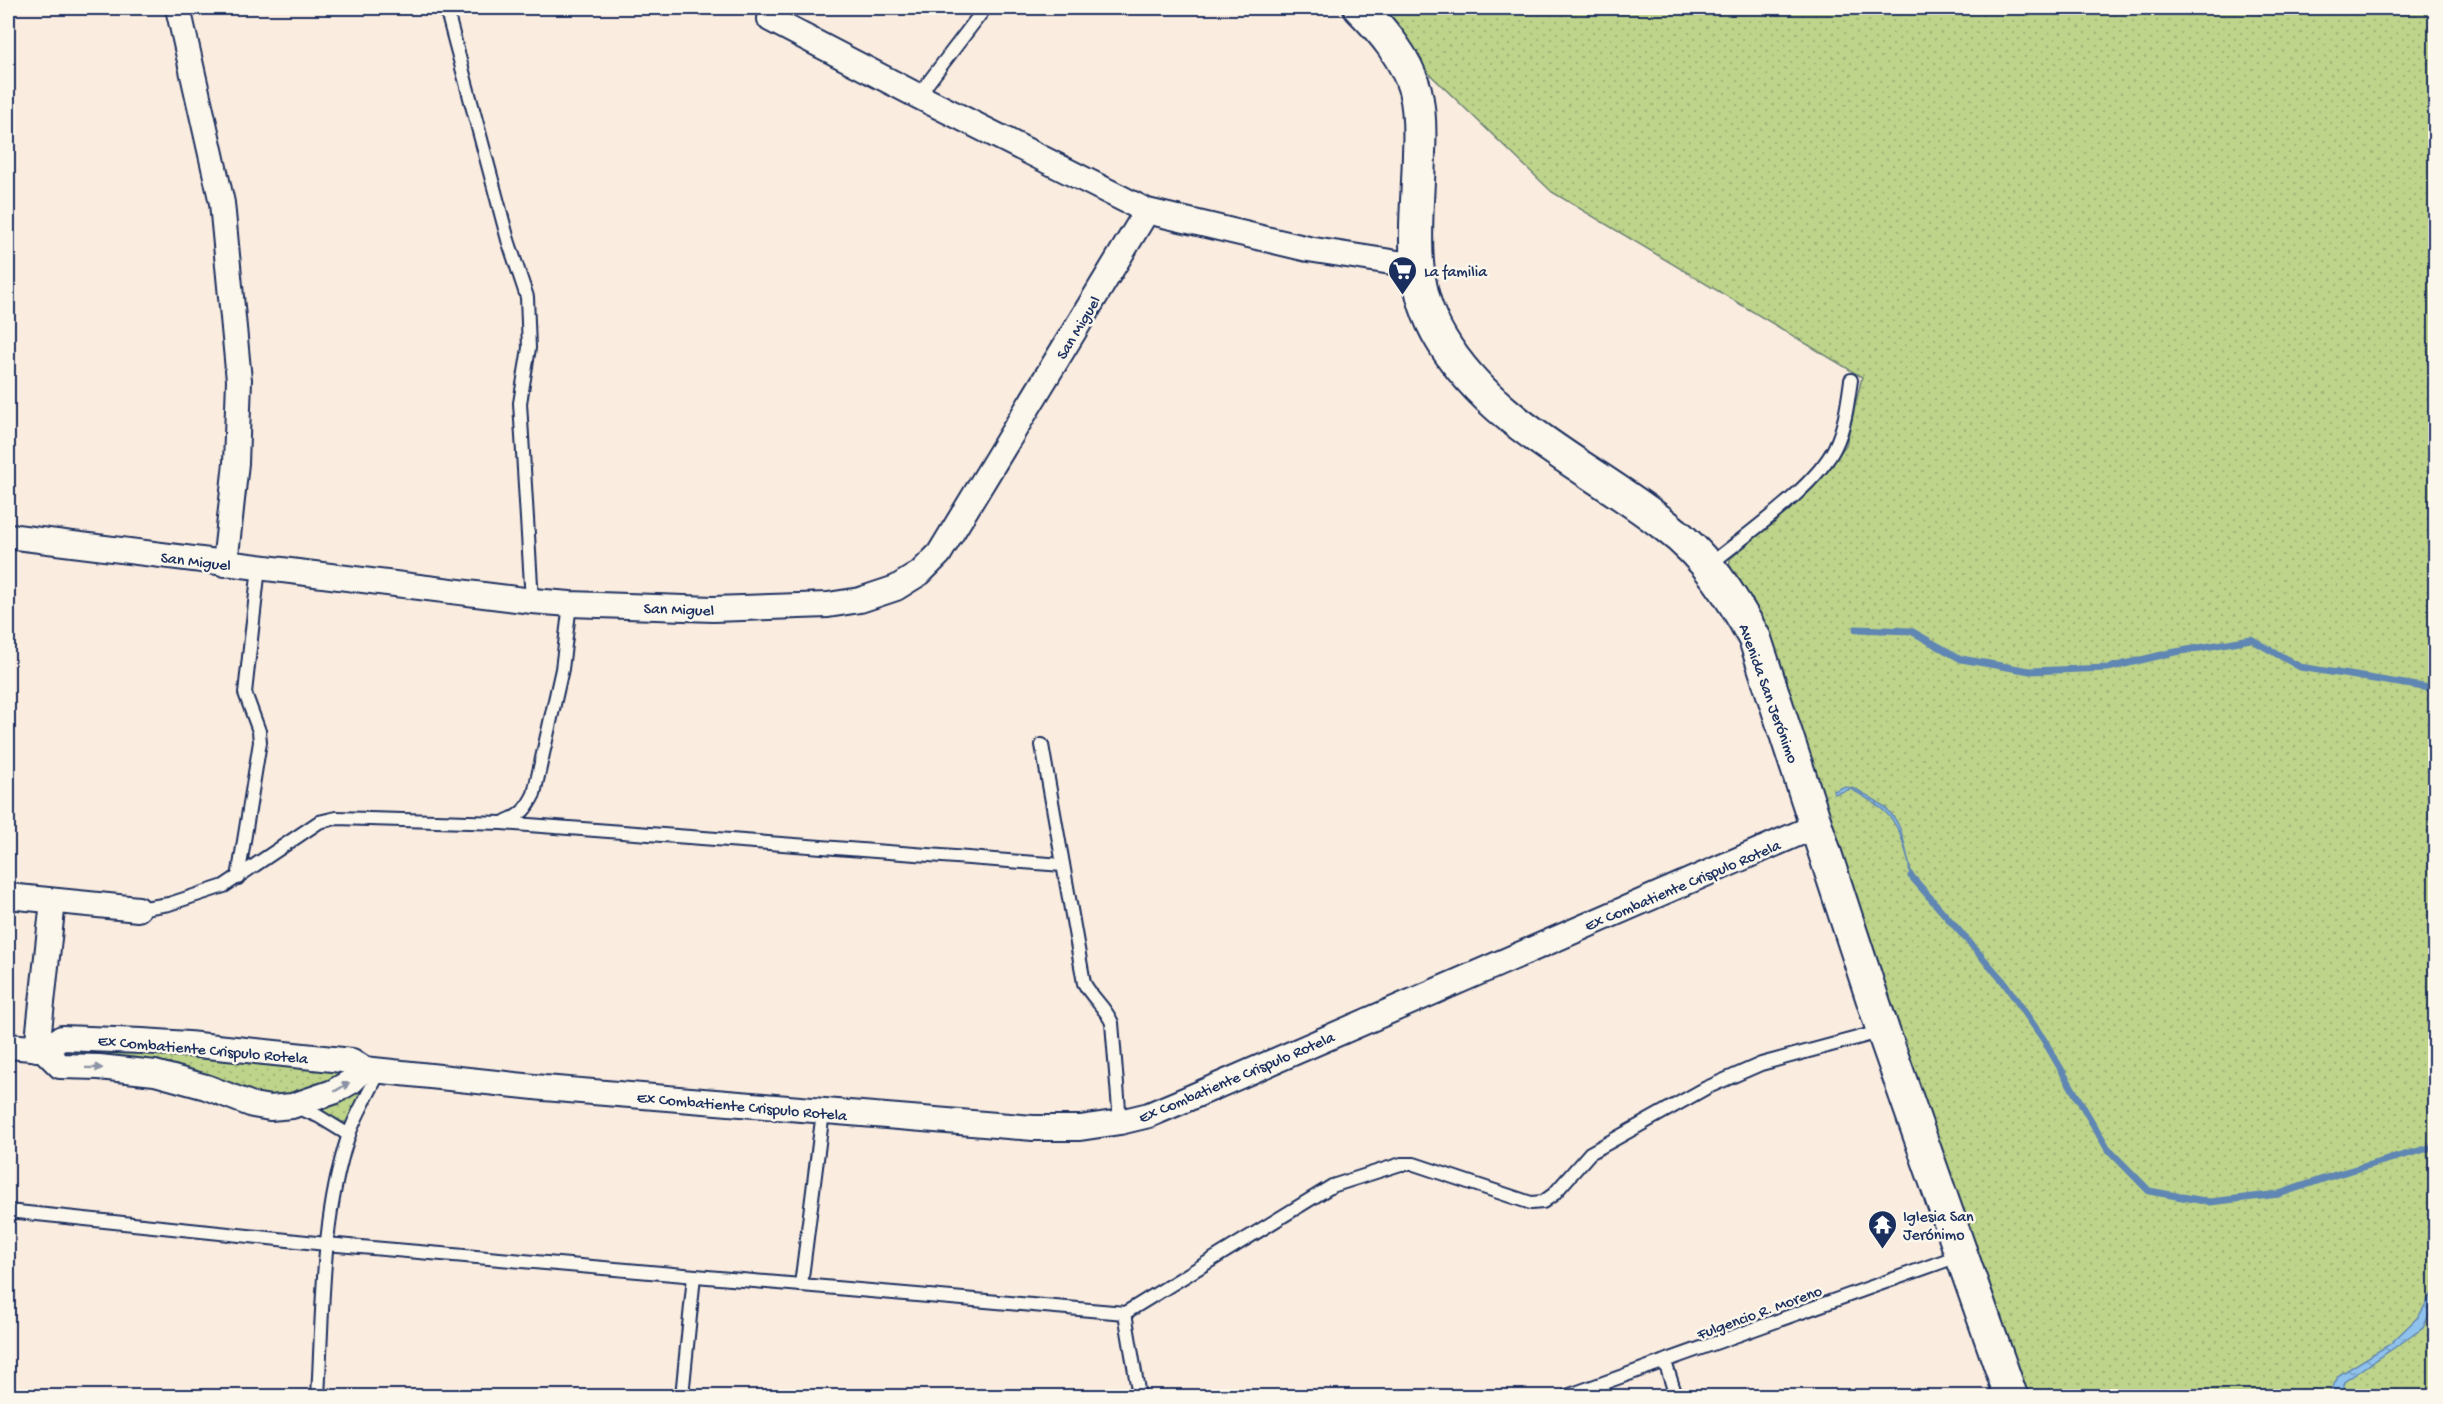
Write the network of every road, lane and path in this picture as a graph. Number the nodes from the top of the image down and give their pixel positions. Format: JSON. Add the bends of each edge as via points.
{"nodes":[{"id":1,"x":178,"y":8,"type":"edge"},
{"id":2,"x":446,"y":8,"type":"edge"},
{"id":3,"x":985,"y":8,"type":"edge"},
{"id":4,"x":1360,"y":8,"type":"edge"},
{"id":5,"x":773,"y":13,"type":"edge"},
{"id":6,"x":918,"y":96,"type":"junction"},
{"id":7,"x":1147,"y":211,"type":"junction"},
{"id":8,"x":1417,"y":266,"type":"junction"},
{"id":9,"x":1851,"y":380,"type":"dead end"},
{"id":10,"x":8,"y":536,"type":"edge"},
{"id":11,"x":225,"y":564,"type":"junction"},
{"id":12,"x":1708,"y":566,"type":"junction"},
{"id":13,"x":259,"y":567,"type":"junction"},
{"id":14,"x":532,"y":601,"type":"junction"},
{"id":15,"x":570,"y":604,"type":"junction"},
{"id":16,"x":1042,"y":745,"type":"dead end"},
{"id":17,"x":502,"y":823,"type":"junction"},
{"id":18,"x":1816,"y":826,"type":"junction"},
{"id":19,"x":1063,"y":865,"type":"junction"},
{"id":20,"x":238,"y":878,"type":"junction"},
{"id":21,"x":8,"y":896,"type":"edge"},
{"id":22,"x":53,"y":901,"type":"junction"},
{"id":23,"x":138,"y":909,"type":"joint"},
{"id":24,"x":1883,"y":1031,"type":"junction"},
{"id":25,"x":8,"y":1046,"type":"edge"},
{"id":26,"x":40,"y":1049,"type":"junction"},
{"id":27,"x":372,"y":1070,"type":"junction"},
{"id":28,"x":292,"y":1106,"type":"junction"},
{"id":29,"x":823,"y":1112,"type":"junction"},
{"id":30,"x":1120,"y":1122,"type":"junction"},
{"id":31,"x":349,"y":1135,"type":"junction"},
{"id":32,"x":8,"y":1211,"type":"edge"},
{"id":33,"x":326,"y":1244,"type":"junction"},
{"id":34,"x":1962,"y":1255,"type":"junction"},
{"id":35,"x":694,"y":1276,"type":"junction"},
{"id":36,"x":801,"y":1285,"type":"junction"},
{"id":37,"x":1125,"y":1313,"type":"junction"},
{"id":38,"x":1665,"y":1362,"type":"junction"},
{"id":39,"x":318,"y":1396,"type":"edge"},
{"id":40,"x":682,"y":1396,"type":"edge"},
{"id":41,"x":1139,"y":1396,"type":"edge"},
{"id":42,"x":1567,"y":1396,"type":"edge"},
{"id":43,"x":1676,"y":1396,"type":"edge"},
{"id":44,"x":2011,"y":1396,"type":"edge"}],
"edges":[{"from":1,"to":11,"type":"street","via":[[222,203],[239,380],[236,463]]},
{"from":2,"to":14,"type":"lane","via":[[527,297],[529,348],[520,403]]},
{"from":3,"to":6,"type":"lane"},
{"from":4,"to":8,"type":"street","name":"Avenida San Jerónimo","via":[[1392,44],[1415,90],[1420,124]]},
{"from":5,"to":6,"type":"street"},
{"from":6,"to":7,"type":"street"},
{"from":7,"to":8,"type":"street","via":[[1308,249]]},
{"from":7,"to":15,"type":"street","name":"San Miguel","via":[[939,554],[920,573],[896,588],[828,605],[713,609]]},
{"from":8,"to":12,"type":"street","name":"Avenida San Jerónimo","via":[[1427,313],[1454,359],[1477,387],[1506,415],[1668,527]]},
{"from":9,"to":12,"type":"lane","via":[[1847,410],[1835,447],[1814,476]]},
{"from":10,"to":11,"type":"street","name":"San Miguel"},
{"from":11,"to":13,"type":"street","name":"San Miguel"},
{"from":12,"to":18,"type":"street","name":"Avenida San Jerónimo","via":[[1755,639]]},
{"from":13,"to":14,"type":"street","name":"San Miguel"},
{"from":13,"to":20,"type":"lane","via":[[245,693],[260,742]]},
{"from":14,"to":15,"type":"street","name":"San Miguel"},
{"from":15,"to":17,"type":"lane","via":[[562,669],[534,794],[518,817]]},
{"from":16,"to":19,"type":"lane"},
{"from":17,"to":19,"type":"lane"},
{"from":17,"to":20,"type":"lane","via":[[336,818],[319,822]]},
{"from":18,"to":24,"type":"street","name":"Avenida San Jerónimo"},
{"from":18,"to":30,"type":"street","name":"Ex Combatiente Crispulo Rotela","via":[[1187,1099]]},
{"from":19,"to":30,"type":"lane","via":[[1084,984],[1112,1023]]},
{"from":20,"to":23,"type":"lane","via":[[203,895]]},
{"from":21,"to":22,"type":"street"},
{"from":22,"to":23,"type":"street"},
{"from":22,"to":26,"type":"street"},
{"from":24,"to":34,"type":"street","name":"Avenida San Jerónimo"},
{"from":24,"to":37,"type":"lane","via":[[1761,1064],[1707,1088],[1590,1153],[1543,1202],[1531,1203],[1414,1164],[1401,1164],[1343,1181]]},
{"from":25,"to":26,"type":"street","name":"Ex Combatiente Crispulo Rotela"},
{"from":26,"to":27,"type":"street","name":"Ex Combatiente Crispulo Rotela","via":[[62,1038],[188,1044],[352,1061]]},
{"from":26,"to":28,"type":"street","name":"Ex Combatiente Crispulo Rotela","one_way":true,"via":[[60,1066],[155,1073],[253,1105]]},
{"from":28,"to":27,"type":"street","name":"Ex Combatiente Crispulo Rotela","one_way":true,"via":[[333,1092]]},
{"from":27,"to":29,"type":"street","name":"Ex Combatiente Crispulo Rotela"},
{"from":27,"to":31,"type":"lane"},
{"from":28,"to":31,"type":"lane"},
{"from":29,"to":30,"type":"street","name":"Ex Combatiente Crispulo Rotela","via":[[1033,1128],[1080,1128]]},
{"from":29,"to":36,"type":"lane"},
{"from":31,"to":33,"type":"lane","via":[[332,1200]]},
{"from":32,"to":33,"type":"lane"},
{"from":33,"to":35,"type":"lane"},
{"from":33,"to":39,"type":"lane"},
{"from":34,"to":38,"type":"lane","name":"Fulgencio R. Moreno"},
{"from":34,"to":44,"type":"street","name":"Avenida San Jerónimo"},
{"from":35,"to":36,"type":"lane"},
{"from":35,"to":40,"type":"lane"},
{"from":36,"to":37,"type":"lane"},
{"from":37,"to":41,"type":"lane"},
{"from":38,"to":42,"type":"lane","name":"Fulgencio R. Moreno"},
{"from":38,"to":43,"type":"lane"}]}
